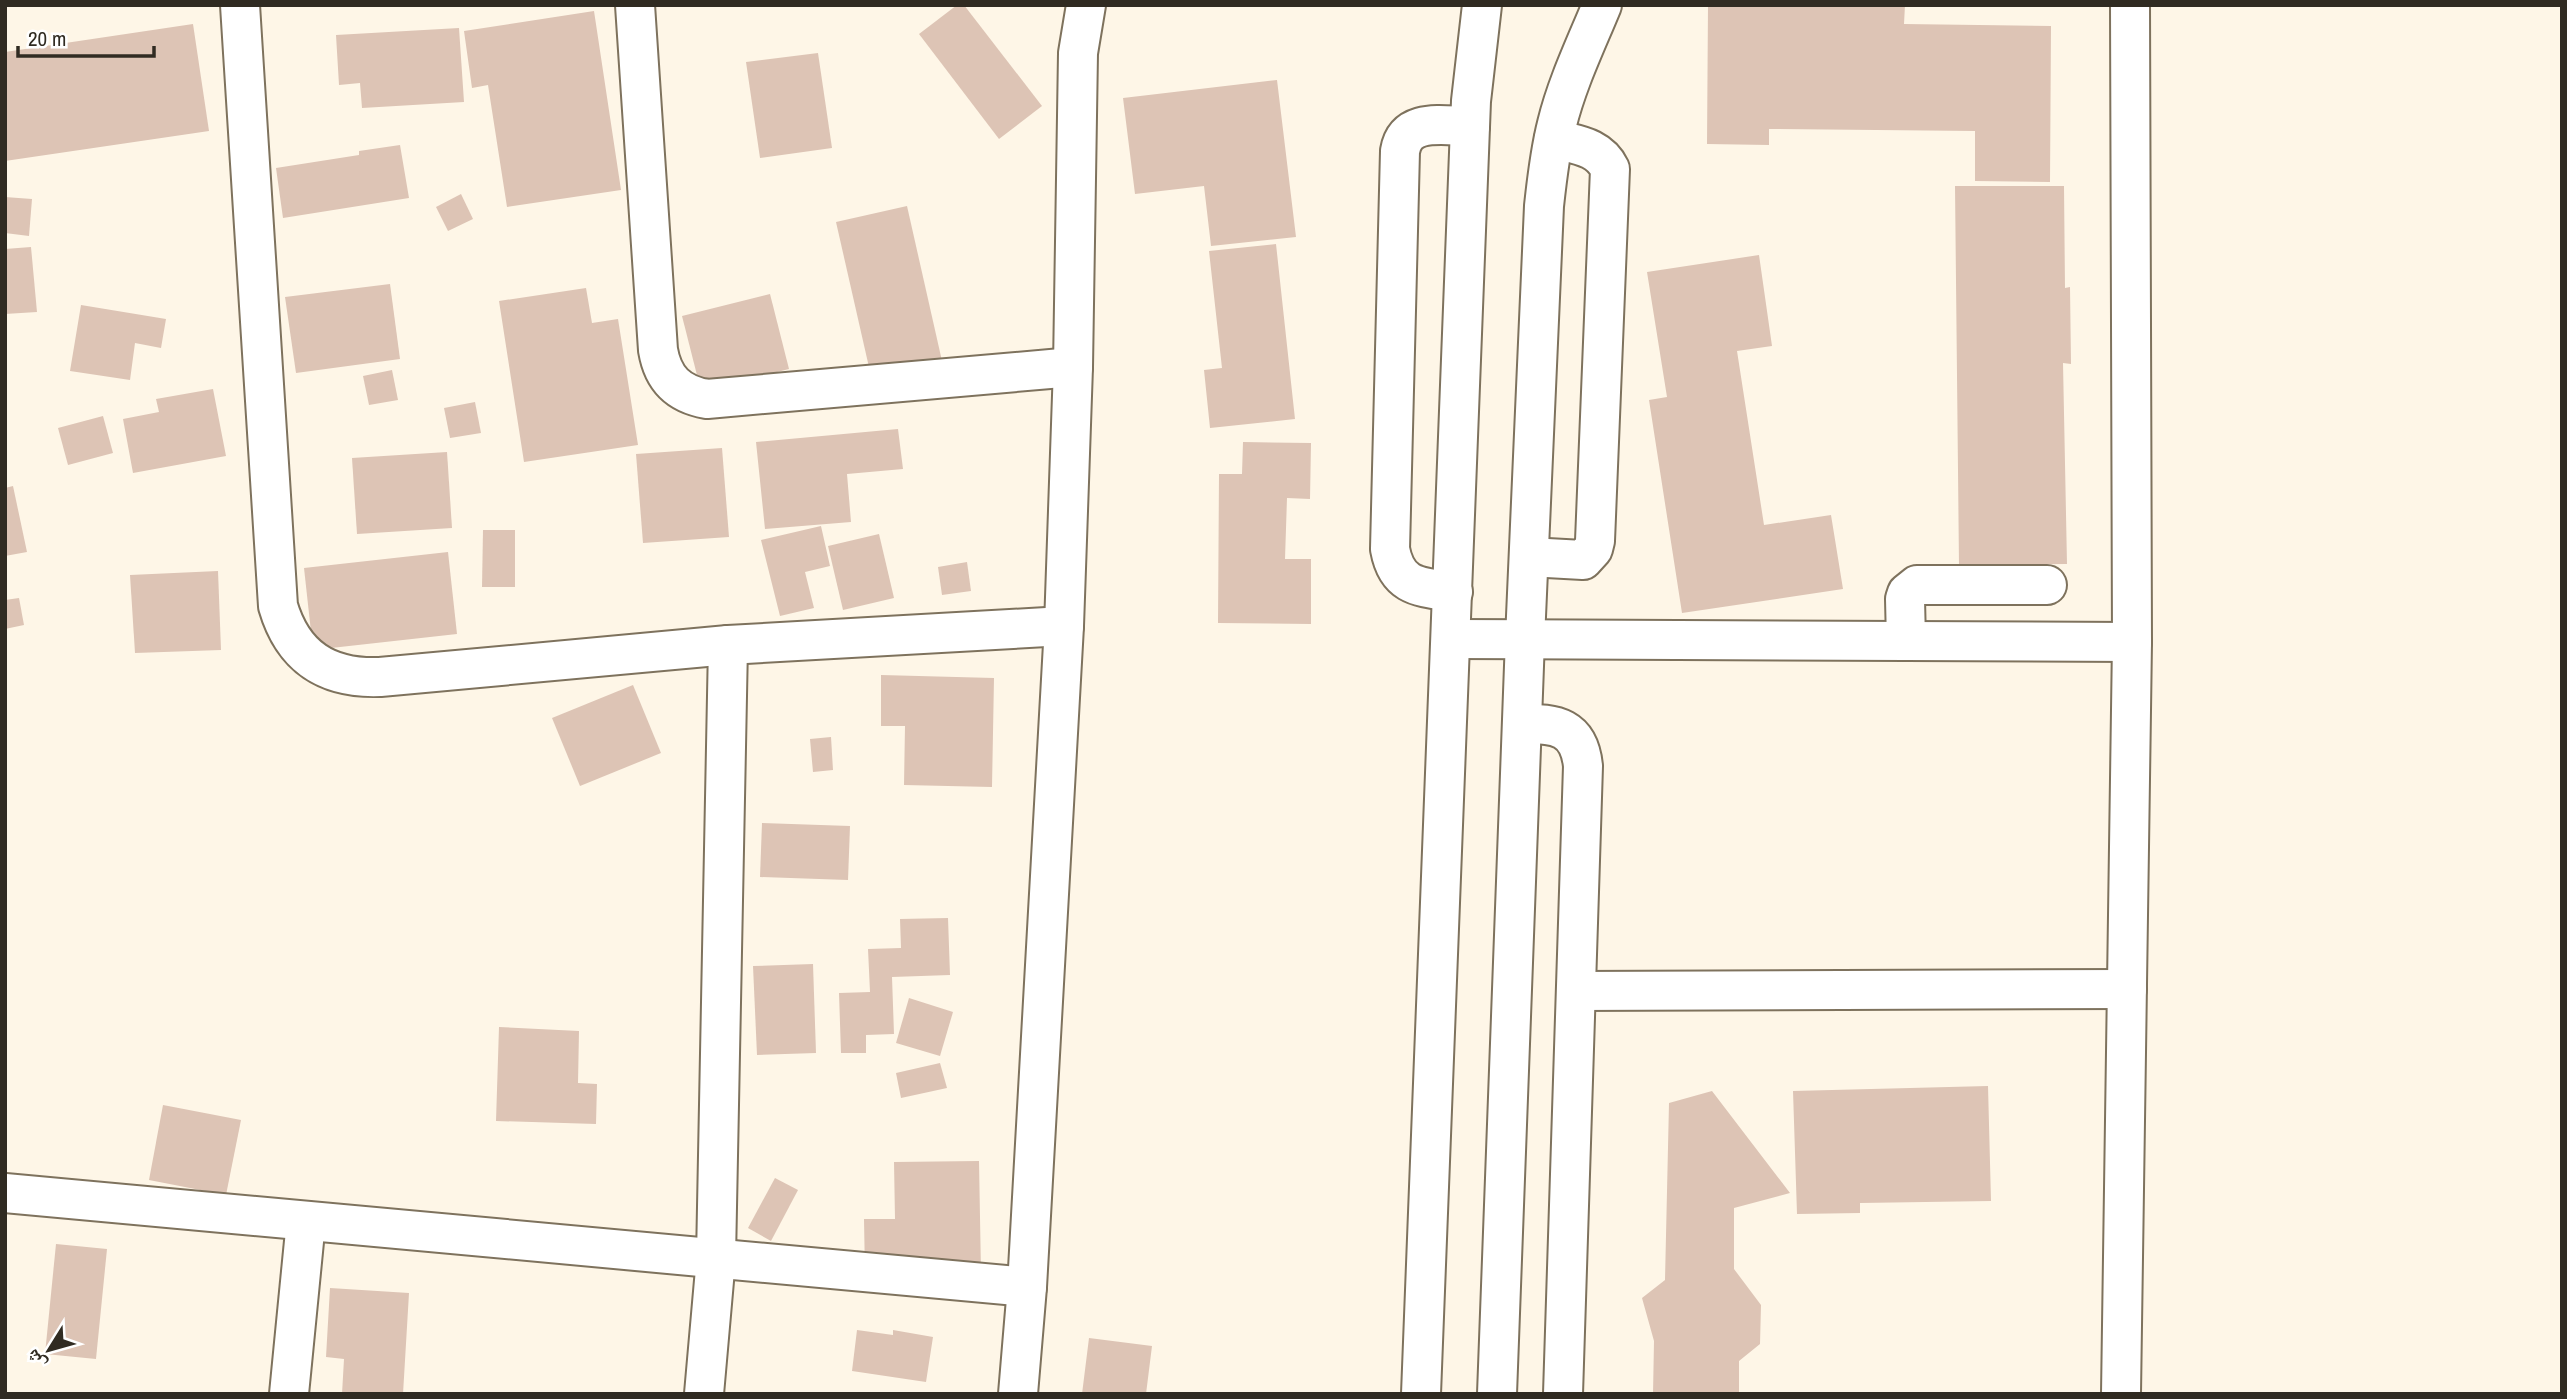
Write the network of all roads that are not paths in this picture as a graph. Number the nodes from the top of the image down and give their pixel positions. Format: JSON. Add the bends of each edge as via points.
{"nodes":[{"id":1,"x":240,"y":5,"type":"edge"},
{"id":2,"x":635,"y":5,"type":"edge"},
{"id":3,"x":1086,"y":5,"type":"edge"},
{"id":4,"x":1482,"y":5,"type":"edge"},
{"id":5,"x":1602,"y":5,"type":"edge"},
{"id":6,"x":2130,"y":5,"type":"edge"},
{"id":7,"x":1470,"y":127,"type":"junction"},
{"id":8,"x":1554,"y":139,"type":"junction"},
{"id":9,"x":1073,"y":367,"type":"junction"},
{"id":10,"x":1529,"y":557,"type":"junction"},
{"id":11,"x":2047,"y":585,"type":"dead end"},
{"id":12,"x":1453,"y":592,"type":"junction"},
{"id":13,"x":1064,"y":626,"type":"junction"},
{"id":14,"x":1451,"y":639,"type":"junction"},
{"id":15,"x":1525,"y":639,"type":"junction"},
{"id":16,"x":1906,"y":641,"type":"junction"},
{"id":17,"x":2132,"y":642,"type":"junction"},
{"id":18,"x":728,"y":645,"type":"junction"},
{"id":19,"x":1522,"y":724,"type":"junction"},
{"id":20,"x":2127,"y":989,"type":"junction"},
{"id":21,"x":1576,"y":991,"type":"junction"},
{"id":22,"x":5,"y":1193,"type":"edge"},
{"id":23,"x":306,"y":1221,"type":"junction"},
{"id":24,"x":716,"y":1258,"type":"junction"},
{"id":25,"x":1027,"y":1287,"type":"junction"},
{"id":26,"x":289,"y":1394,"type":"edge"},
{"id":27,"x":704,"y":1394,"type":"edge"},
{"id":28,"x":1018,"y":1394,"type":"edge"},
{"id":29,"x":1421,"y":1394,"type":"edge"},
{"id":30,"x":1497,"y":1394,"type":"edge"},
{"id":31,"x":1563,"y":1394,"type":"edge"},
{"id":32,"x":2121,"y":1394,"type":"edge"}],
"edges":[{"from":1,"to":18,"type":"street","via":[[278,606],[294,642],[323,667],[361,678]]},
{"from":2,"to":9,"type":"street","via":[[658,350],[660,365],[678,389],[707,398]]},
{"from":3,"to":9,"type":"street","via":[[1078,53]]},
{"from":4,"to":7,"type":"street"},
{"from":5,"to":8,"type":"street","via":[[1569,86]]},
{"from":6,"to":17,"type":"street"},
{"from":7,"to":12,"type":"street"},
{"from":7,"to":12,"type":"street","via":[[1414,128],[1400,151],[1390,549],[1392,562],[1409,583]]},
{"from":8,"to":10,"type":"street","via":[[1544,206]]},
{"from":8,"to":10,"type":"street","via":[[1598,152],[1610,169],[1595,541],[1583,560]]},
{"from":9,"to":13,"type":"street"},
{"from":10,"to":15,"type":"street"},
{"from":11,"to":16,"type":"street","via":[[1917,586],[1905,599]]},
{"from":12,"to":14,"type":"street"},
{"from":13,"to":18,"type":"street"},
{"from":13,"to":25,"type":"street"},
{"from":14,"to":15,"type":"street"},
{"from":14,"to":29,"type":"street"},
{"from":15,"to":16,"type":"street"},
{"from":15,"to":19,"type":"street"},
{"from":16,"to":17,"type":"street"},
{"from":17,"to":20,"type":"street"},
{"from":18,"to":24,"type":"street"},
{"from":19,"to":21,"type":"street","via":[[1555,725],[1576,741],[1581,753]]},
{"from":19,"to":30,"type":"street"},
{"from":20,"to":21,"type":"street"},
{"from":20,"to":32,"type":"street"},
{"from":21,"to":31,"type":"street"},
{"from":22,"to":23,"type":"street"},
{"from":23,"to":24,"type":"street"},
{"from":23,"to":26,"type":"street"},
{"from":24,"to":25,"type":"street"},
{"from":24,"to":27,"type":"street"},
{"from":25,"to":28,"type":"street"}]}
